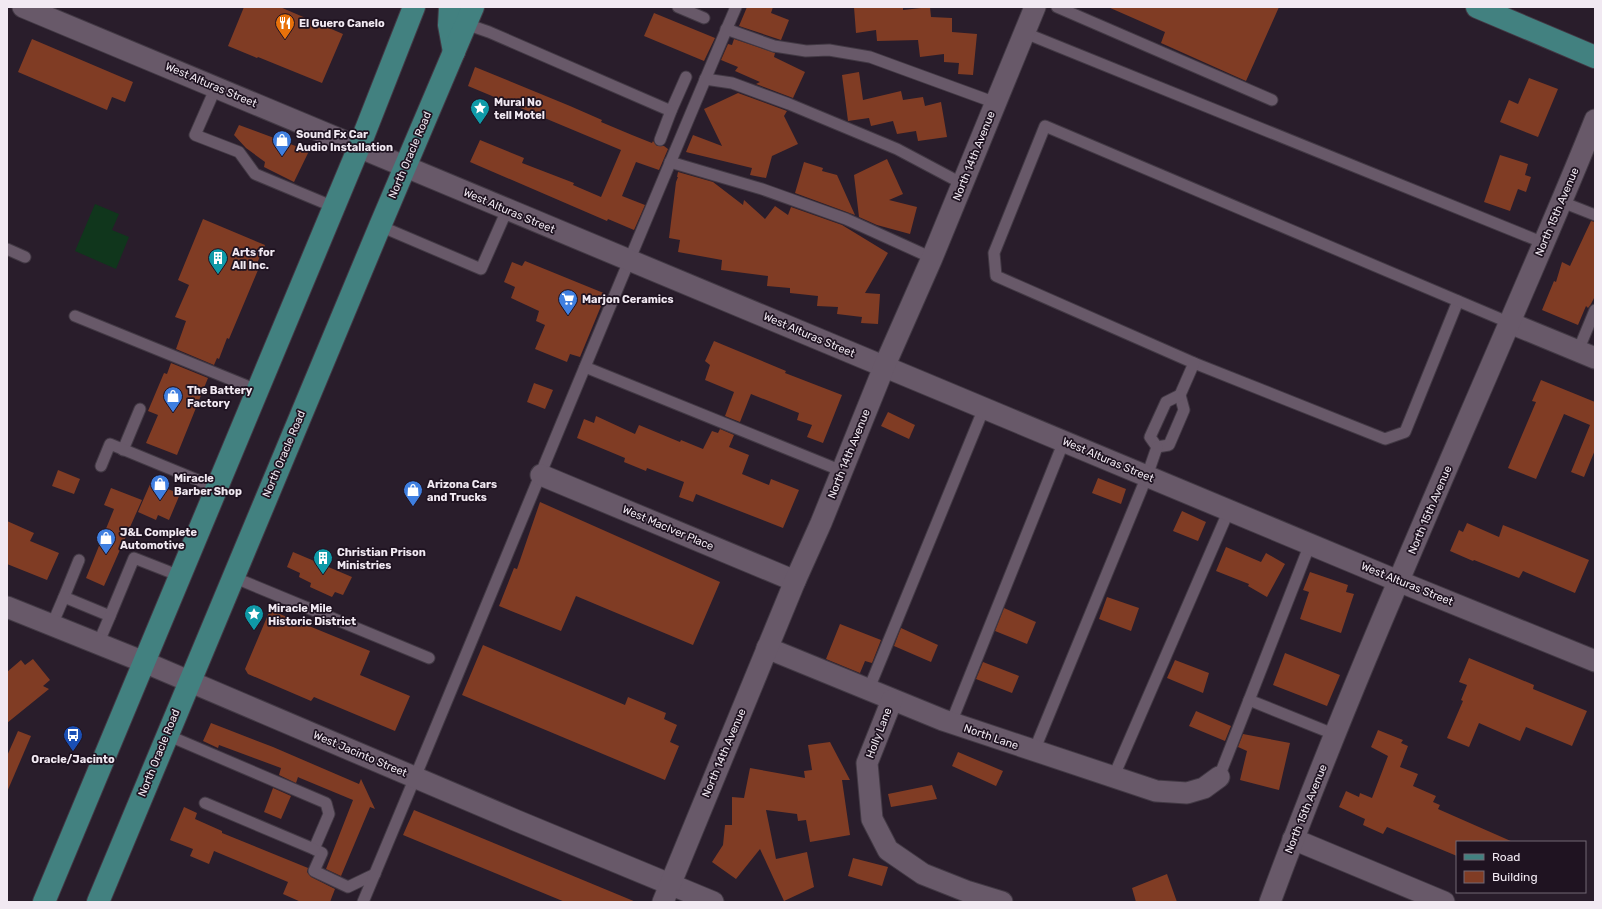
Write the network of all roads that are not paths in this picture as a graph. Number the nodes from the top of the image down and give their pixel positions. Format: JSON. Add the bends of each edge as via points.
{"nodes":[{"id":1,"x":23,"y":7,"type":"edge"},
{"id":2,"x":414,"y":7,"type":"edge"},
{"id":3,"x":450,"y":7,"type":"edge"},
{"id":4,"x":678,"y":7,"type":"edge"},
{"id":5,"x":736,"y":7,"type":"edge"},
{"id":6,"x":1035,"y":7,"type":"edge"},
{"id":7,"x":1057,"y":7,"type":"edge"},
{"id":8,"x":1477,"y":7,"type":"edge"},
{"id":9,"x":469,"y":15,"type":"edge"},
{"id":10,"x":704,"y":18,"type":"dead end"},
{"id":11,"x":726,"y":29,"type":"junction"},
{"id":12,"x":1025,"y":33,"type":"junction"},
{"id":13,"x":454,"y":52,"type":"junction"},
{"id":14,"x":1595,"y":58,"type":"edge"},
{"id":15,"x":686,"y":77,"type":"dead end"},
{"id":16,"x":705,"y":79,"type":"junction"},
{"id":17,"x":216,"y":87,"type":"junction"},
{"id":18,"x":1272,"y":100,"type":"dead end"},
{"id":19,"x":996,"y":103,"type":"junction"},
{"id":20,"x":671,"y":111,"type":"junction"},
{"id":21,"x":1595,"y":120,"type":"edge"},
{"id":22,"x":660,"y":140,"type":"dead end"},
{"id":23,"x":359,"y":147,"type":"junction"},
{"id":24,"x":670,"y":162,"type":"junction"},
{"id":25,"x":404,"y":167,"type":"junction"},
{"id":26,"x":963,"y":184,"type":"junction"},
{"id":27,"x":1562,"y":202,"type":"junction"},
{"id":28,"x":334,"y":207,"type":"junction"},
{"id":29,"x":506,"y":210,"type":"junction"},
{"id":30,"x":1595,"y":215,"type":"edge"},
{"id":31,"x":380,"y":226,"type":"junction"},
{"id":32,"x":1544,"y":243,"type":"junction"},
{"id":33,"x":7,"y":249,"type":"edge"},
{"id":34,"x":25,"y":257,"type":"dead end"},
{"id":35,"x":932,"y":258,"type":"junction"},
{"id":36,"x":628,"y":260,"type":"junction"},
{"id":37,"x":1458,"y":301,"type":"junction"},
{"id":38,"x":1595,"y":310,"type":"edge"},
{"id":39,"x":74,"y":316,"type":"dead end"},
{"id":40,"x":1510,"y":323,"type":"junction"},
{"id":41,"x":1586,"y":355,"type":"edge"},
{"id":42,"x":1194,"y":363,"type":"junction"},
{"id":43,"x":585,"y":367,"type":"junction"},
{"id":44,"x":884,"y":367,"type":"junction"},
{"id":45,"x":257,"y":390,"type":"junction"},
{"id":46,"x":1180,"y":395,"type":"junction"},
{"id":47,"x":984,"y":408,"type":"junction"},
{"id":48,"x":140,"y":409,"type":"dead end"},
{"id":49,"x":1064,"y":441,"type":"junction"},
{"id":50,"x":1157,"y":447,"type":"junction"},
{"id":51,"x":123,"y":450,"type":"junction"},
{"id":52,"x":101,"y":466,"type":"dead end"},
{"id":53,"x":842,"y":472,"type":"junction"},
{"id":54,"x":541,"y":475,"type":"junction"},
{"id":55,"x":1147,"y":476,"type":"junction"},
{"id":56,"x":217,"y":488,"type":"junction"},
{"id":57,"x":1229,"y":510,"type":"junction"},
{"id":58,"x":1310,"y":544,"type":"junction"},
{"id":59,"x":79,"y":560,"type":"dead end"},
{"id":60,"x":180,"y":576,"type":"junction"},
{"id":61,"x":233,"y":577,"type":"junction"},
{"id":62,"x":795,"y":581,"type":"junction"},
{"id":63,"x":1398,"y":581,"type":"junction"},
{"id":64,"x":64,"y":597,"type":"junction"},
{"id":65,"x":7,"y":607,"type":"edge"},
{"id":66,"x":110,"y":616,"type":"junction"},
{"id":67,"x":52,"y":625,"type":"junction"},
{"id":68,"x":98,"y":644,"type":"junction"},
{"id":69,"x":767,"y":648,"type":"junction"},
{"id":70,"x":429,"y":658,"type":"dead end"},
{"id":71,"x":1595,"y":661,"type":"edge"},
{"id":72,"x":144,"y":662,"type":"junction"},
{"id":73,"x":189,"y":681,"type":"junction"},
{"id":74,"x":868,"y":691,"type":"junction"},
{"id":75,"x":892,"y":700,"type":"junction"},
{"id":76,"x":1249,"y":700,"type":"junction"},
{"id":77,"x":951,"y":723,"type":"junction"},
{"id":78,"x":167,"y":735,"type":"junction"},
{"id":79,"x":1336,"y":735,"type":"junction"},
{"id":80,"x":1034,"y":751,"type":"junction"},
{"id":81,"x":416,"y":777,"type":"junction"},
{"id":82,"x":1219,"y":777,"type":"joint"},
{"id":83,"x":1112,"y":778,"type":"junction"},
{"id":84,"x":205,"y":803,"type":"dead end"},
{"id":85,"x":1293,"y":840,"type":"junction"},
{"id":86,"x":314,"y":849,"type":"junction"},
{"id":87,"x":375,"y":874,"type":"junction"},
{"id":88,"x":666,"y":893,"type":"edge"},
{"id":89,"x":964,"y":896,"type":"edge"},
{"id":90,"x":44,"y":902,"type":"edge"},
{"id":91,"x":98,"y":902,"type":"edge"},
{"id":92,"x":363,"y":902,"type":"edge"},
{"id":93,"x":713,"y":902,"type":"edge"},
{"id":94,"x":1002,"y":902,"type":"edge"},
{"id":95,"x":1270,"y":902,"type":"edge"},
{"id":96,"x":1444,"y":902,"type":"edge"}],
"edges":[{"from":1,"to":17,"type":"street","name":"West Alturas Street"},
{"from":2,"to":23,"type":"main road"},
{"from":3,"to":13,"type":"main road","via":[[449,25]]},
{"from":4,"to":10,"type":"lane"},
{"from":5,"to":11,"type":"lane"},
{"from":6,"to":12,"type":"street","name":"North 14th Avenue"},
{"from":7,"to":18,"type":"lane"},
{"from":8,"to":14,"type":"main road"},
{"from":9,"to":13,"type":"main road","name":"North Oracle Road"},
{"from":9,"to":20,"type":"lane","via":[[488,32]]},
{"from":11,"to":16,"type":"lane"},
{"from":11,"to":19,"type":"lane","via":[[774,46],[807,51],[829,50],[870,57]]},
{"from":12,"to":19,"type":"street","name":"North 14th Avenue"},
{"from":12,"to":32,"type":"lane"},
{"from":13,"to":25,"type":"main road","name":"North Oracle Road"},
{"from":15,"to":20,"type":"lane"},
{"from":16,"to":24,"type":"lane"},
{"from":16,"to":26,"type":"lane","via":[[732,83],[789,104],[897,149]]},
{"from":17,"to":23,"type":"street","name":"West Alturas Street"},
{"from":17,"to":28,"type":"lane","via":[[195,135],[239,152],[255,174]]},
{"from":19,"to":26,"type":"street","name":"North 14th Avenue"},
{"from":20,"to":22,"type":"lane"},
{"from":21,"to":27,"type":"street","name":"North 15th Avenue"},
{"from":23,"to":25,"type":"street","name":"West Alturas Street"},
{"from":23,"to":28,"type":"main road"},
{"from":24,"to":35,"type":"lane","via":[[762,189],[846,220]]},
{"from":24,"to":36,"type":"lane"},
{"from":25,"to":29,"type":"street","name":"West Alturas Street"},
{"from":25,"to":31,"type":"main road","name":"North Oracle Road"},
{"from":26,"to":35,"type":"street","name":"North 14th Avenue"},
{"from":27,"to":30,"type":"lane"},
{"from":27,"to":32,"type":"street","name":"North 15th Avenue"},
{"from":28,"to":45,"type":"main road"},
{"from":29,"to":31,"type":"lane","via":[[481,269]]},
{"from":29,"to":36,"type":"street","name":"West Alturas Street"},
{"from":31,"to":61,"type":"main road","name":"North Oracle Road"},
{"from":32,"to":40,"type":"street","name":"North 15th Avenue"},
{"from":33,"to":34,"type":"lane"},
{"from":35,"to":44,"type":"street","name":"North 14th Avenue"},
{"from":36,"to":43,"type":"lane"},
{"from":36,"to":44,"type":"street","name":"West Alturas Street"},
{"from":37,"to":40,"type":"lane"},
{"from":37,"to":42,"type":"lane","via":[[1405,432],[1385,439]]},
{"from":37,"to":42,"type":"lane","via":[[1045,126],[994,253],[996,276]]},
{"from":38,"to":41,"type":"lane"},
{"from":39,"to":45,"type":"lane"},
{"from":40,"to":41,"type":"street"},
{"from":40,"to":63,"type":"street","name":"North 15th Avenue"},
{"from":42,"to":46,"type":"lane"},
{"from":43,"to":53,"type":"lane"},
{"from":43,"to":54,"type":"lane"},
{"from":44,"to":47,"type":"street","name":"West Alturas Street"},
{"from":44,"to":53,"type":"street","name":"North 14th Avenue"},
{"from":45,"to":56,"type":"main road"},
{"from":46,"to":50,"type":"lane","via":[[1184,410],[1169,445]]},
{"from":46,"to":50,"type":"lane","via":[[1166,402],[1150,437]]},
{"from":47,"to":49,"type":"street","name":"West Alturas Street"},
{"from":47,"to":74,"type":"lane"},
{"from":48,"to":51,"type":"lane"},
{"from":49,"to":55,"type":"street","name":"West Alturas Street"},
{"from":49,"to":77,"type":"lane"},
{"from":50,"to":55,"type":"lane"},
{"from":51,"to":52,"type":"lane","via":[[110,444]]},
{"from":51,"to":56,"type":"lane"},
{"from":53,"to":62,"type":"street","name":"North 14th Avenue"},
{"from":54,"to":62,"type":"street","name":"West MacIver Place"},
{"from":54,"to":81,"type":"lane"},
{"from":55,"to":57,"type":"street","name":"West Alturas Street"},
{"from":55,"to":80,"type":"lane"},
{"from":56,"to":60,"type":"main road"},
{"from":57,"to":58,"type":"street","name":"West Alturas Street"},
{"from":57,"to":83,"type":"lane"},
{"from":58,"to":63,"type":"street","name":"West Alturas Street"},
{"from":58,"to":76,"type":"lane"},
{"from":59,"to":64,"type":"lane"},
{"from":60,"to":66,"type":"lane","via":[[134,558]]},
{"from":60,"to":72,"type":"main road"},
{"from":61,"to":70,"type":"lane"},
{"from":61,"to":73,"type":"main road","name":"North Oracle Road"},
{"from":62,"to":69,"type":"street","name":"North 14th Avenue"},
{"from":63,"to":71,"type":"street","name":"West Alturas Street"},
{"from":63,"to":79,"type":"street","name":"North 15th Avenue"},
{"from":64,"to":66,"type":"lane"},
{"from":64,"to":67,"type":"lane"},
{"from":65,"to":67,"type":"street","name":"West Jacinto Street"},
{"from":66,"to":68,"type":"lane"},
{"from":67,"to":68,"type":"street","name":"West Jacinto Street"},
{"from":68,"to":72,"type":"street","name":"West Jacinto Street"},
{"from":69,"to":74,"type":"street","name":"North Lane"},
{"from":69,"to":88,"type":"street","name":"North 14th Avenue"},
{"from":72,"to":73,"type":"street","name":"West Jacinto Street"},
{"from":72,"to":90,"type":"main road"},
{"from":73,"to":78,"type":"main road","name":"North Oracle Road"},
{"from":73,"to":81,"type":"street","name":"West Jacinto Street"},
{"from":74,"to":75,"type":"street","name":"North Lane"},
{"from":75,"to":77,"type":"street","name":"North Lane"},
{"from":75,"to":89,"type":"street","name":"Holly Lane","via":[[867,763],[872,818],[888,850],[923,874]]},
{"from":76,"to":79,"type":"lane"},
{"from":76,"to":82,"type":"lane"},
{"from":77,"to":80,"type":"street","name":"North Lane"},
{"from":78,"to":86,"type":"lane","via":[[326,803],[329,814]]},
{"from":78,"to":91,"type":"main road","name":"North Oracle Road"},
{"from":79,"to":85,"type":"street","name":"North 15th Avenue"},
{"from":80,"to":83,"type":"street","name":"North Lane"},
{"from":81,"to":87,"type":"lane"},
{"from":81,"to":88,"type":"street","name":"West Jacinto Street"},
{"from":82,"to":83,"type":"street","name":"North Lane","via":[[1204,788],[1187,793],[1156,791]]},
{"from":84,"to":86,"type":"lane"},
{"from":85,"to":95,"type":"street","name":"North 15th Avenue"},
{"from":85,"to":96,"type":"street"},
{"from":86,"to":87,"type":"lane","via":[[322,852],[314,871],[348,887]]},
{"from":87,"to":92,"type":"lane"},
{"from":88,"to":93,"type":"street","name":"West Jacinto Street"},
{"from":89,"to":94,"type":"street","name":"Holly Lane"}]}
